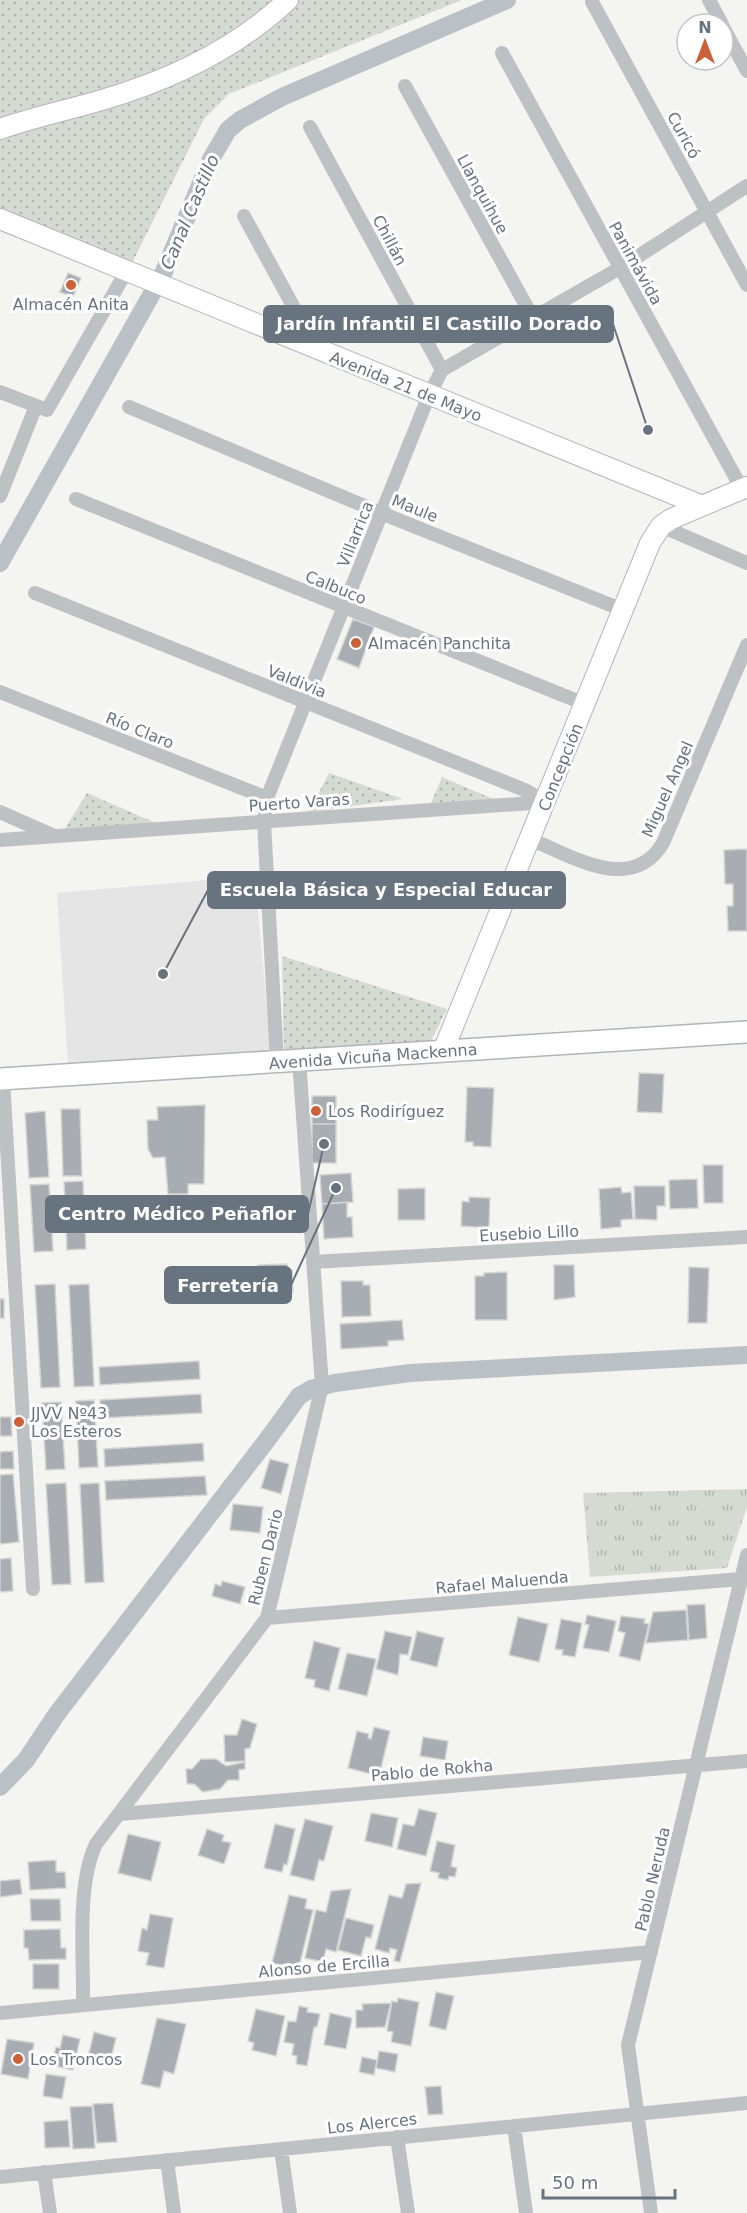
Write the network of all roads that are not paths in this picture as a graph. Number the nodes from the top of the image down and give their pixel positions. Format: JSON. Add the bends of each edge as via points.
{"nodes":[{"id":1,"x":288,"y":0,"type":"edge"},
{"id":2,"x":592,"y":2,"type":"dead end"},
{"id":3,"x":735,"y":49,"type":"edge"},
{"id":4,"x":502,"y":53,"type":"dead end"},
{"id":5,"x":747,"y":71,"type":"edge"},
{"id":6,"x":405,"y":86,"type":"dead end"},
{"id":7,"x":310,"y":127,"type":"dead end"},
{"id":8,"x":0,"y":129,"type":"edge"},
{"id":9,"x":747,"y":186,"type":"edge"},
{"id":10,"x":707,"y":212,"type":"junction"},
{"id":11,"x":244,"y":216,"type":"dead end"},
{"id":12,"x":0,"y":219,"type":"edge"},
{"id":13,"x":620,"y":268,"type":"junction"},
{"id":14,"x":134,"y":276,"type":"junction"},
{"id":15,"x":747,"y":285,"type":"edge"},
{"id":16,"x":533,"y":318,"type":"junction"},
{"id":17,"x":317,"y":350,"type":"junction"},
{"id":18,"x":442,"y":370,"type":"junction"},
{"id":19,"x":0,"y":392,"type":"edge"},
{"id":20,"x":429,"y":395,"type":"junction"},
{"id":21,"x":129,"y":407,"type":"dead end"},
{"id":22,"x":42,"y":408,"type":"junction"},
{"id":23,"x":744,"y":488,"type":"edge"},
{"id":24,"x":0,"y":496,"type":"edge"},
{"id":25,"x":76,"y":500,"type":"dead end"},
{"id":26,"x":700,"y":505,"type":"junction"},
{"id":27,"x":381,"y":513,"type":"junction"},
{"id":28,"x":661,"y":526,"type":"junction"},
{"id":29,"x":747,"y":563,"type":"edge"},
{"id":30,"x":34,"y":593,"type":"dead end"},
{"id":31,"x":343,"y":608,"type":"junction"},
{"id":32,"x":623,"y":609,"type":"junction"},
{"id":33,"x":747,"y":645,"type":"edge"},
{"id":34,"x":0,"y":692,"type":"edge"},
{"id":35,"x":305,"y":702,"type":"junction"},
{"id":36,"x":585,"y":704,"type":"junction"},
{"id":37,"x":267,"y":798,"type":"junction"},
{"id":38,"x":546,"y":802,"type":"junction"},
{"id":39,"x":0,"y":812,"type":"edge"},
{"id":40,"x":264,"y":822,"type":"junction"},
{"id":41,"x":54,"y":836,"type":"junction"},
{"id":42,"x":530,"y":839,"type":"junction"},
{"id":43,"x":0,"y":840,"type":"edge"},
{"id":44,"x":747,"y":1032,"type":"edge"},
{"id":45,"x":443,"y":1051,"type":"junction"},
{"id":46,"x":299,"y":1060,"type":"junction"},
{"id":47,"x":277,"y":1062,"type":"junction"},
{"id":48,"x":2,"y":1079,"type":"edge"},
{"id":49,"x":747,"y":1237,"type":"edge"},
{"id":50,"x":313,"y":1262,"type":"junction"},
{"id":51,"x":747,"y":1555,"type":"edge"},
{"id":52,"x":741,"y":1579,"type":"junction"},
{"id":53,"x":33,"y":1589,"type":"dead end"},
{"id":54,"x":267,"y":1618,"type":"junction"},
{"id":55,"x":747,"y":1761,"type":"edge"},
{"id":56,"x":696,"y":1764,"type":"junction"},
{"id":57,"x":120,"y":1814,"type":"junction"},
{"id":58,"x":651,"y":1952,"type":"junction"},
{"id":59,"x":83,"y":2005,"type":"junction"},
{"id":60,"x":0,"y":2013,"type":"edge"},
{"id":61,"x":747,"y":2103,"type":"edge"},
{"id":62,"x":638,"y":2114,"type":"junction"},
{"id":63,"x":514,"y":2126,"type":"junction"},
{"id":64,"x":397,"y":2137,"type":"junction"},
{"id":65,"x":281,"y":2149,"type":"junction"},
{"id":66,"x":167,"y":2160,"type":"junction"},
{"id":67,"x":44,"y":2172,"type":"junction"},
{"id":68,"x":0,"y":2177,"type":"edge"},
{"id":69,"x":51,"y":2213,"type":"edge"},
{"id":70,"x":174,"y":2213,"type":"edge"},
{"id":71,"x":290,"y":2213,"type":"edge"},
{"id":72,"x":408,"y":2213,"type":"edge"},
{"id":73,"x":526,"y":2213,"type":"edge"},
{"id":74,"x":651,"y":2213,"type":"edge"}],
"edges":[{"from":1,"to":8,"type":"street","via":[[225,47],[160,80]]},
{"from":2,"to":10,"type":"street","name":"Curicó"},
{"from":3,"to":5,"type":"street"},
{"from":4,"to":13,"type":"street","name":"Panimávida"},
{"from":6,"to":16,"type":"street","name":"Llanquihue"},
{"from":7,"to":18,"type":"street","name":"Chillán"},
{"from":9,"to":10,"type":"street"},
{"from":10,"to":13,"type":"street"},
{"from":10,"to":15,"type":"street","name":"Curicó"},
{"from":11,"to":17,"type":"street"},
{"from":12,"to":14,"type":"street","name":"Avenida 21 de Mayo"},
{"from":13,"to":16,"type":"street"},
{"from":13,"to":23,"type":"street","name":"Panimávida"},
{"from":14,"to":17,"type":"street","name":"Avenida 21 de Mayo"},
{"from":14,"to":22,"type":"street"},
{"from":16,"to":18,"type":"street"},
{"from":17,"to":20,"type":"street","name":"Avenida 21 de Mayo"},
{"from":18,"to":20,"type":"street","name":"Villarrica"},
{"from":19,"to":22,"type":"street"},
{"from":20,"to":26,"type":"street","name":"Avenida 21 de Mayo"},
{"from":20,"to":27,"type":"street","name":"Villarrica"},
{"from":21,"to":27,"type":"street","name":"Maule"},
{"from":22,"to":24,"type":"street"},
{"from":23,"to":26,"type":"street"},
{"from":25,"to":31,"type":"street","name":"Calbuco"},
{"from":26,"to":28,"type":"street"},
{"from":27,"to":31,"type":"street","name":"Villarrica"},
{"from":27,"to":32,"type":"street","name":"Maule"},
{"from":28,"to":29,"type":"street"},
{"from":28,"to":32,"type":"street","name":"Concepción"},
{"from":30,"to":35,"type":"street","name":"Valdivia"},
{"from":31,"to":35,"type":"street","name":"Villarrica"},
{"from":31,"to":36,"type":"street","name":"Calbuco"},
{"from":32,"to":36,"type":"street","name":"Concepción"},
{"from":33,"to":42,"type":"street","name":"Miguel Angel","via":[[663,843],[651,858],[626,870],[607,869]]},
{"from":34,"to":37,"type":"street","name":"Río Claro"},
{"from":35,"to":37,"type":"street","name":"Villarrica"},
{"from":35,"to":38,"type":"street","name":"Valdivia"},
{"from":36,"to":38,"type":"street","name":"Concepción"},
{"from":37,"to":40,"type":"street","name":"Villarrica"},
{"from":38,"to":40,"type":"street","name":"Puerto Varas"},
{"from":38,"to":42,"type":"street","name":"Concepción"},
{"from":39,"to":41,"type":"street","name":"Puerto Varas"},
{"from":40,"to":41,"type":"street","name":"Puerto Varas"},
{"from":40,"to":47,"type":"street","name":"Villarrica"},
{"from":41,"to":43,"type":"street","name":"Puerto Varas"},
{"from":42,"to":45,"type":"street","name":"Concepción"},
{"from":44,"to":45,"type":"main road","name":"Avenida Vicuña Mackenna"},
{"from":45,"to":46,"type":"main road","name":"Avenida Vicuña Mackenna"},
{"from":46,"to":47,"type":"main road","name":"Avenida Vicuña Mackenna"},
{"from":46,"to":50,"type":"street","name":"Ruben Dario"},
{"from":47,"to":48,"type":"main road","name":"Avenida Vicuña Mackenna"},
{"from":48,"to":53,"type":"street"},
{"from":49,"to":50,"type":"street","name":"Eusebio Lillo"},
{"from":50,"to":54,"type":"street","name":"Ruben Dario","via":[[322,1386]]},
{"from":51,"to":52,"type":"street","name":"Pablo Neruda"},
{"from":52,"to":54,"type":"street","name":"Rafael Maluenda"},
{"from":52,"to":56,"type":"street","name":"Pablo Neruda"},
{"from":54,"to":57,"type":"street","name":"Ruben Dario"},
{"from":55,"to":56,"type":"street","name":"Pablo de Rokha"},
{"from":56,"to":57,"type":"street","name":"Pablo de Rokha"},
{"from":56,"to":58,"type":"street","name":"Pablo Neruda"},
{"from":57,"to":59,"type":"street","name":"Ruben Dario","via":[[88,1860]]},
{"from":58,"to":59,"type":"street","name":"Alonso de Ercilla"},
{"from":58,"to":62,"type":"street","name":"Pablo Neruda","via":[[628,2045]]},
{"from":59,"to":60,"type":"street","name":"Alonso de Ercilla"},
{"from":61,"to":62,"type":"street","name":"Los Alerces"},
{"from":62,"to":63,"type":"street","name":"Los Alerces"},
{"from":62,"to":74,"type":"street","name":"Pablo Neruda"},
{"from":63,"to":64,"type":"street","name":"Los Alerces"},
{"from":63,"to":73,"type":"street"},
{"from":64,"to":65,"type":"street","name":"Los Alerces"},
{"from":64,"to":72,"type":"street"},
{"from":65,"to":66,"type":"street","name":"Los Alerces"},
{"from":65,"to":71,"type":"street"},
{"from":66,"to":67,"type":"street","name":"Los Alerces"},
{"from":66,"to":70,"type":"street"},
{"from":67,"to":68,"type":"street","name":"Los Alerces"},
{"from":67,"to":69,"type":"street"}]}
